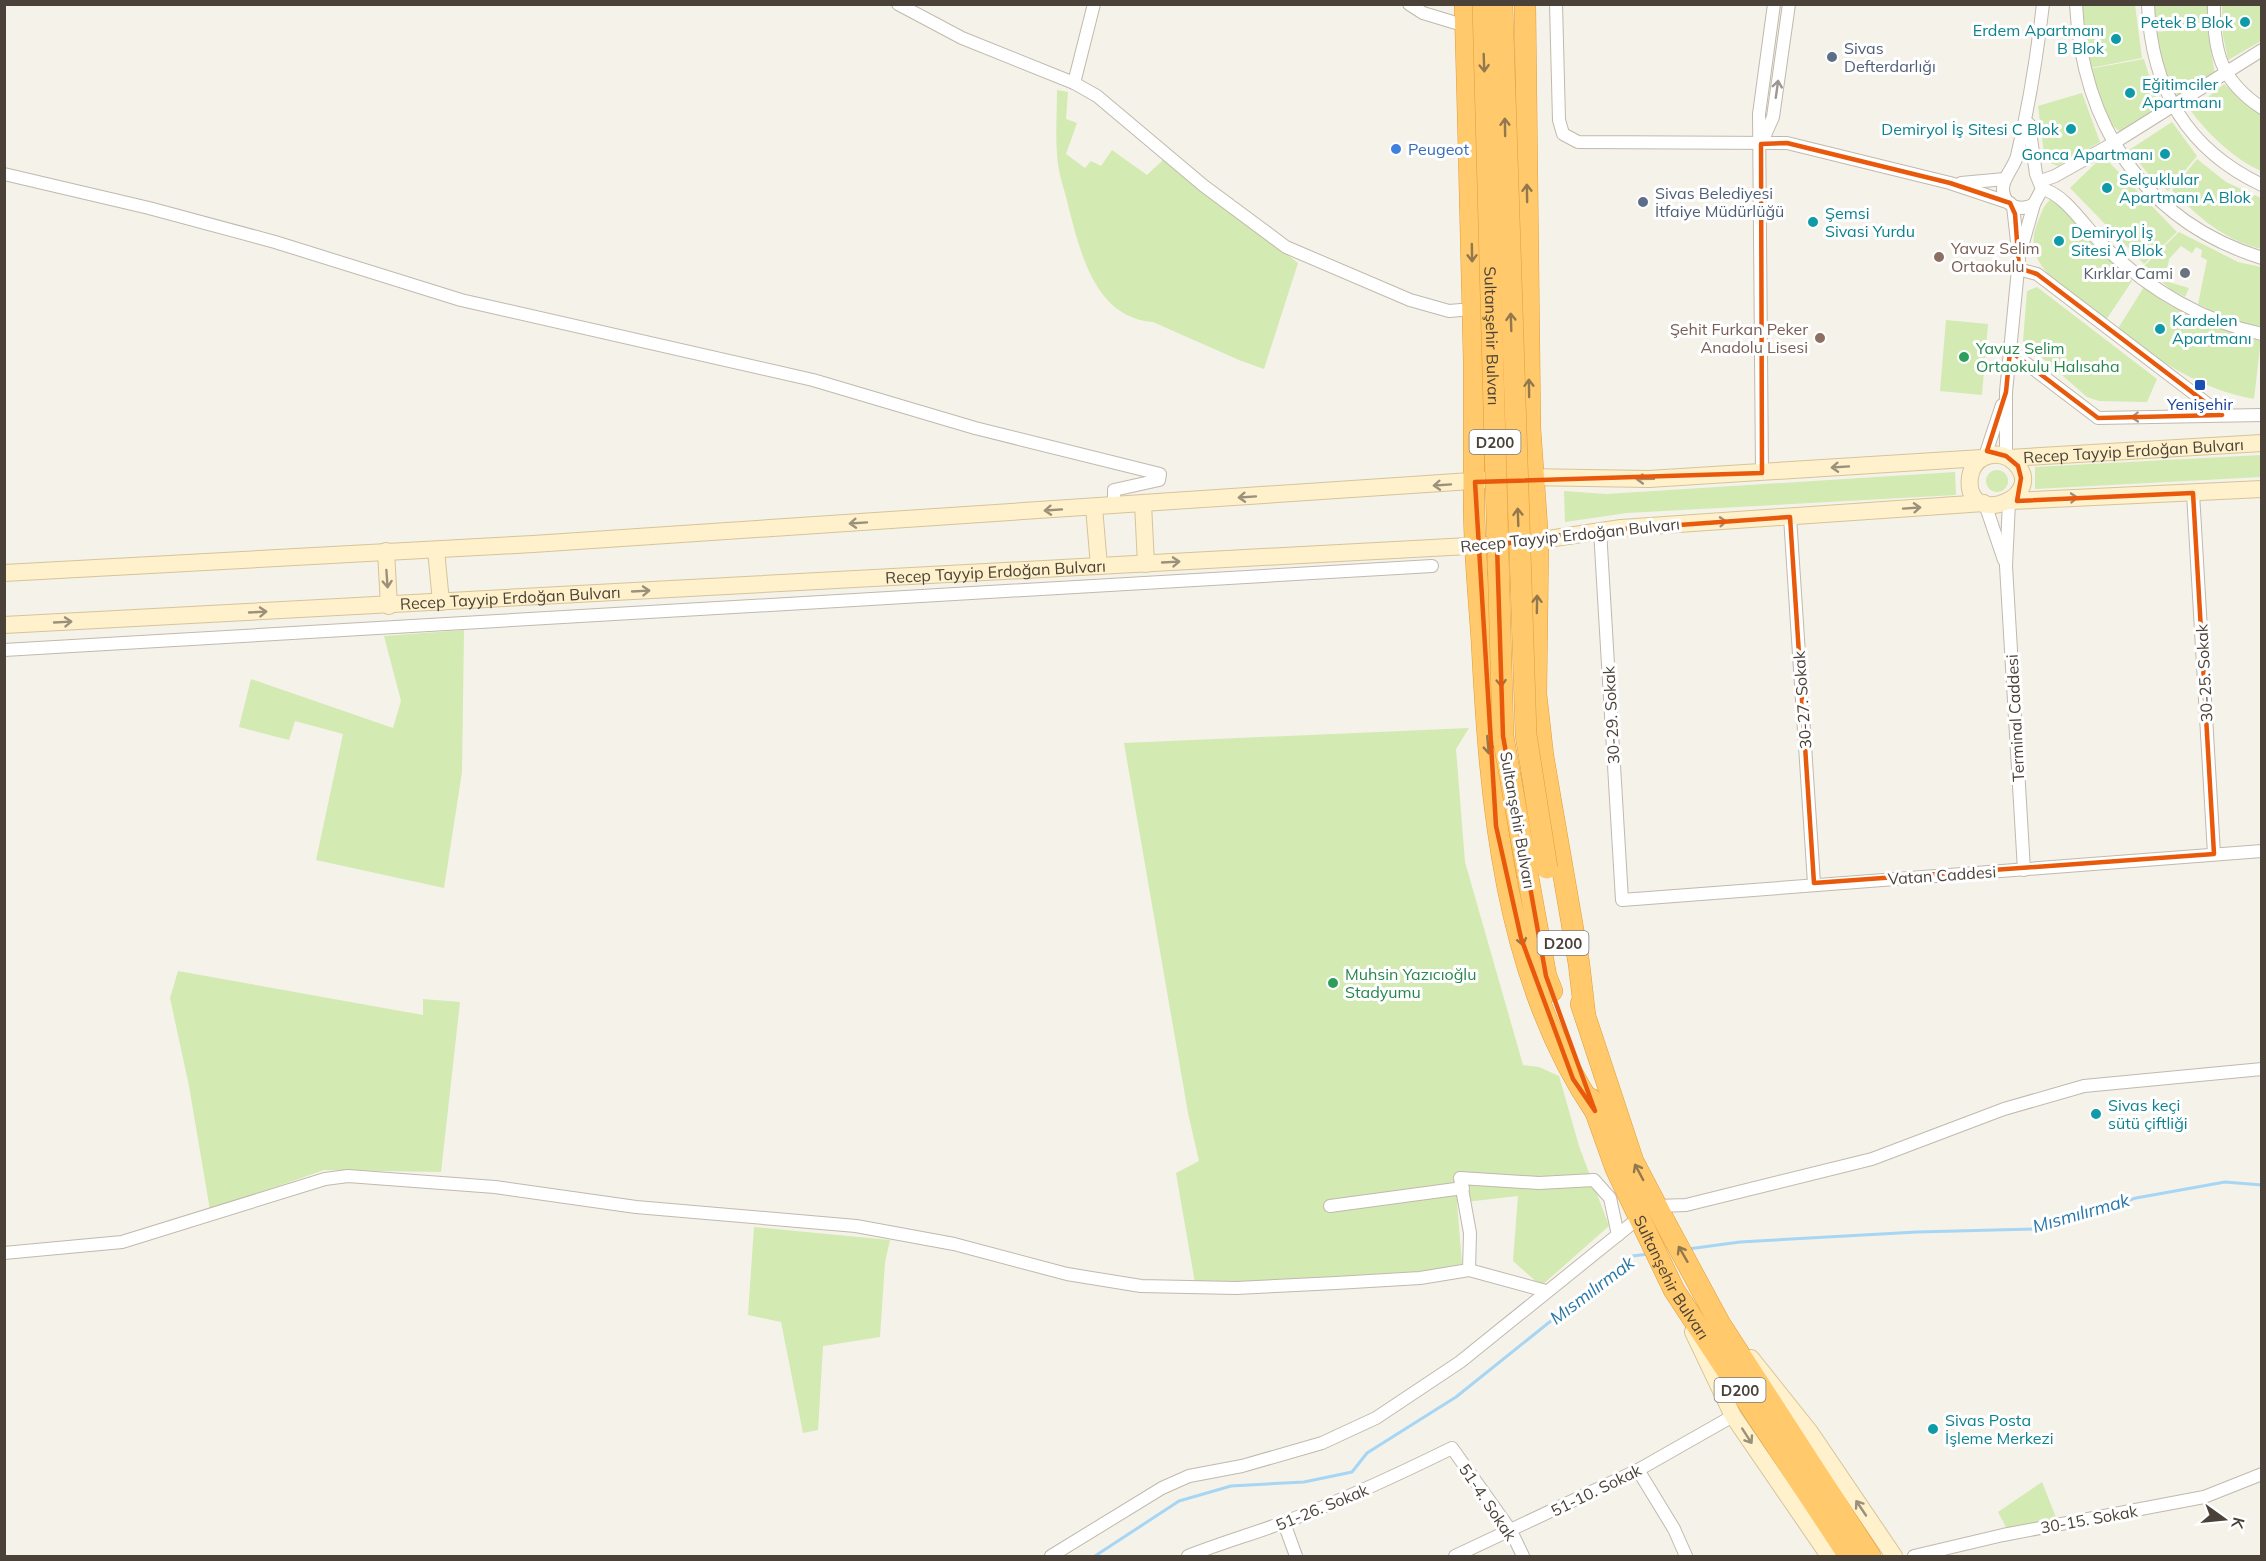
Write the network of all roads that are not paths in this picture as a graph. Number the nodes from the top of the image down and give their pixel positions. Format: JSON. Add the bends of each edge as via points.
{"nodes":[{"id":1,"x":898,"y":4,"type":"edge"},
{"id":2,"x":1094,"y":4,"type":"edge"},
{"id":3,"x":1409,"y":4,"type":"edge"},
{"id":4,"x":1465,"y":4,"type":"edge"},
{"id":5,"x":1483,"y":4,"type":"edge"},
{"id":6,"x":1502,"y":4,"type":"edge"},
{"id":7,"x":1525,"y":4,"type":"edge"},
{"id":8,"x":1556,"y":4,"type":"edge"},
{"id":9,"x":1774,"y":4,"type":"edge"},
{"id":10,"x":1789,"y":4,"type":"edge"},
{"id":11,"x":2043,"y":4,"type":"edge"},
{"id":12,"x":2076,"y":4,"type":"edge"},
{"id":13,"x":2148,"y":4,"type":"edge"},
{"id":14,"x":2214,"y":4,"type":"edge"},
{"id":15,"x":1466,"y":26,"type":"junction"},
{"id":16,"x":2262,"y":50,"type":"edge"},
{"id":17,"x":2224,"y":74,"type":"junction"},
{"id":18,"x":1074,"y":83,"type":"junction"},
{"id":19,"x":2030,"y":99,"type":"junction"},
{"id":20,"x":2173,"y":108,"type":"junction"},
{"id":21,"x":2262,"y":108,"type":"edge"},
{"id":22,"x":1761,"y":144,"type":"junction"},
{"id":23,"x":2112,"y":144,"type":"junction"},
{"id":24,"x":4,"y":174,"type":"edge"},
{"id":25,"x":2008,"y":176,"type":"junction"},
{"id":26,"x":2040,"y":181,"type":"junction"},
{"id":27,"x":1950,"y":183,"type":"junction"},
{"id":28,"x":2262,"y":185,"type":"edge"},
{"id":29,"x":2034,"y":204,"type":"junction"},
{"id":30,"x":2011,"y":205,"type":"junction"},
{"id":31,"x":2262,"y":258,"type":"edge"},
{"id":32,"x":2018,"y":264,"type":"junction"},
{"id":33,"x":1473,"y":309,"type":"junction"},
{"id":34,"x":2262,"y":334,"type":"edge"},
{"id":35,"x":2010,"y":351,"type":"junction"},
{"id":36,"x":2006,"y":392,"type":"junction"},
{"id":37,"x":2262,"y":414,"type":"edge"},
{"id":38,"x":2222,"y":415,"type":"junction"},
{"id":39,"x":2262,"y":443,"type":"edge"},
{"id":40,"x":1983,"y":457,"type":"junction"},
{"id":41,"x":2007,"y":457,"type":"junction"},
{"id":42,"x":1762,"y":473,"type":"junction"},
{"id":43,"x":1534,"y":476,"type":"junction"},
{"id":44,"x":1475,"y":482,"type":"junction"},
{"id":45,"x":2262,"y":489,"type":"edge"},
{"id":46,"x":2193,"y":493,"type":"junction"},
{"id":47,"x":2010,"y":502,"type":"junction"},
{"id":48,"x":1143,"y":504,"type":"junction"},
{"id":49,"x":1985,"y":504,"type":"junction"},
{"id":50,"x":1114,"y":506,"type":"junction"},
{"id":51,"x":1094,"y":507,"type":"junction"},
{"id":52,"x":1790,"y":517,"type":"junction"},
{"id":53,"x":1600,"y":530,"type":"junction"},
{"id":54,"x":1538,"y":542,"type":"junction"},
{"id":55,"x":1477,"y":546,"type":"junction"},
{"id":56,"x":436,"y":550,"type":"junction"},
{"id":57,"x":386,"y":552,"type":"junction"},
{"id":58,"x":1146,"y":564,"type":"junction"},
{"id":59,"x":1120,"y":565,"type":"junction"},
{"id":60,"x":1099,"y":566,"type":"junction"},
{"id":61,"x":1432,"y":566,"type":"dead end"},
{"id":62,"x":2006,"y":567,"type":"junction"},
{"id":63,"x":4,"y":573,"type":"edge"},
{"id":64,"x":1120,"y":584,"type":"junction"},
{"id":65,"x":441,"y":602,"type":"junction"},
{"id":66,"x":414,"y":604,"type":"junction"},
{"id":67,"x":389,"y":606,"type":"junction"},
{"id":68,"x":4,"y":625,"type":"edge"},
{"id":69,"x":415,"y":626,"type":"junction"},
{"id":70,"x":4,"y":650,"type":"edge"},
{"id":71,"x":2262,"y":851,"type":"edge"},
{"id":72,"x":2214,"y":854,"type":"junction"},
{"id":73,"x":2024,"y":870,"type":"junction"},
{"id":74,"x":1538,"y":872,"type":"junction"},
{"id":75,"x":1814,"y":884,"type":"junction"},
{"id":76,"x":1622,"y":900,"type":"joint"},
{"id":77,"x":1585,"y":1016,"type":"junction"},
{"id":78,"x":2262,"y":1070,"type":"edge"},
{"id":79,"x":1595,"y":1111,"type":"junction"},
{"id":80,"x":1462,"y":1188,"type":"junction"},
{"id":81,"x":1330,"y":1206,"type":"dead end"},
{"id":82,"x":1653,"y":1220,"type":"junction"},
{"id":83,"x":1618,"y":1234,"type":"junction"},
{"id":84,"x":4,"y":1252,"type":"edge"},
{"id":85,"x":1469,"y":1270,"type":"junction"},
{"id":86,"x":1674,"y":1290,"type":"junction"},
{"id":87,"x":1546,"y":1291,"type":"junction"},
{"id":88,"x":1720,"y":1324,"type":"junction"},
{"id":89,"x":1733,"y":1416,"type":"junction"},
{"id":90,"x":1452,"y":1448,"type":"joint"},
{"id":91,"x":1638,"y":1470,"type":"junction"},
{"id":92,"x":2262,"y":1474,"type":"edge"},
{"id":93,"x":1813,"y":1486,"type":"junction"},
{"id":94,"x":1284,"y":1523,"type":"junction"},
{"id":95,"x":1511,"y":1531,"type":"junction"},
{"id":96,"x":1051,"y":1557,"type":"edge"},
{"id":97,"x":1188,"y":1557,"type":"edge"},
{"id":98,"x":1296,"y":1557,"type":"edge"},
{"id":99,"x":1455,"y":1557,"type":"edge"},
{"id":100,"x":1523,"y":1557,"type":"edge"},
{"id":101,"x":1686,"y":1557,"type":"edge"},
{"id":102,"x":1829,"y":1557,"type":"edge"},
{"id":103,"x":1849,"y":1557,"type":"edge"},
{"id":104,"x":1870,"y":1557,"type":"edge"},
{"id":105,"x":1894,"y":1557,"type":"edge"},
{"id":106,"x":1914,"y":1557,"type":"edge"}],
"edges":[{"from":1,"to":18,"type":"street","via":[[962,38]]},
{"from":2,"to":18,"type":"street"},
{"from":3,"to":15,"type":"street","via":[[1423,13]]},
{"from":4,"to":15,"type":"highway"},
{"from":5,"to":74,"type":"highway","name":"Sultanşehir Bulvarı","number":"D200","one_way":true,"bridge":true,"via":[[1503,736]]},
{"from":74,"to":6,"type":"highway","name":"Sultanşehir Bulvarı","number":"D200","one_way":true,"bridge":true,"via":[[1526,735]]},
{"from":43,"to":7,"type":"highway","one_way":true,"via":[[1530,428]]},
{"from":8,"to":22,"type":"street","via":[[1559,120],[1563,134],[1578,142]]},
{"from":9,"to":22,"type":"street","via":[[1760,114]]},
{"from":22,"to":10,"type":"street","one_way":true,"via":[[1773,117]]},
{"from":11,"to":19,"type":"street"},
{"from":12,"to":23,"type":"street","via":[[2087,80]]},
{"from":13,"to":20,"type":"street","via":[[2154,52]]},
{"from":14,"to":17,"type":"street"},
{"from":15,"to":33,"type":"highway","one_way":true},
{"from":16,"to":17,"type":"street"},
{"from":17,"to":20,"type":"street"},
{"from":17,"to":21,"type":"street"},
{"from":18,"to":33,"type":"street","via":[[1097,96],[1204,186],[1286,247],[1410,300],[1449,311]]},
{"from":19,"to":25,"type":"street"},
{"from":19,"to":26,"type":"street","via":[[2030,146]]},
{"from":20,"to":23,"type":"street"},
{"from":20,"to":28,"type":"street","via":[[2206,148]]},
{"from":22,"to":27,"type":"street","via":[[1787,143]]},
{"from":22,"to":42,"type":"street"},
{"from":23,"to":26,"type":"street"},
{"from":23,"to":31,"type":"street","via":[[2145,184],[2184,219]]},
{"from":24,"to":50,"type":"street","via":[[275,242],[461,300],[813,380],[975,428],[1160,474],[1159,480],[1114,490]]},
{"from":25,"to":26,"type":"street","via":[[2026,169]]},
{"from":25,"to":27,"type":"street"},
{"from":25,"to":30,"type":"street","via":[[2003,192]]},
{"from":26,"to":29,"type":"street"},
{"from":26,"to":34,"type":"street","via":[[2057,194],[2107,250],[2162,292],[2220,322]]},
{"from":27,"to":30,"type":"street"},
{"from":29,"to":30,"type":"street","via":[[2024,208]]},
{"from":29,"to":32,"type":"street"},
{"from":30,"to":32,"type":"street"},
{"from":32,"to":35,"type":"street"},
{"from":32,"to":38,"type":"street","via":[[2037,274]]},
{"from":33,"to":44,"type":"highway"},
{"from":35,"to":36,"type":"street"},
{"from":38,"to":35,"type":"street","one_way":true,"via":[[2098,418]]},
{"from":36,"to":40,"type":"street"},
{"from":36,"to":41,"type":"street"},
{"from":37,"to":38,"type":"street"},
{"from":39,"to":41,"type":"street","name":"Recep Tayyip Erdoğan Bulvarı"},
{"from":40,"to":41,"type":"street"},
{"from":40,"to":42,"type":"street","one_way":true},
{"from":40,"to":49,"type":"street","via":[[1972,470],[1970,482],[1975,496]]},
{"from":41,"to":47,"type":"street","via":[[2018,466],[2021,478],[2019,490]]},
{"from":42,"to":43,"type":"street","one_way":true,"via":[[1649,479]]},
{"from":43,"to":44,"type":"street"},
{"from":43,"to":54,"type":"highway"},
{"from":44,"to":48,"type":"street","one_way":true},
{"from":44,"to":55,"type":"highway"},
{"from":45,"to":46,"type":"street"},
{"from":47,"to":46,"type":"street","one_way":true},
{"from":46,"to":72,"type":"street","name":"30-25. Sokak"},
{"from":47,"to":49,"type":"street"},
{"from":47,"to":62,"type":"street","name":"Terminal Caddesi"},
{"from":48,"to":50,"type":"street"},
{"from":48,"to":58,"type":"street"},
{"from":52,"to":49,"type":"street","name":"Recep Tayyip Erdoğan Bulvarı","one_way":true},
{"from":49,"to":62,"type":"street","name":"Terminal Caddesi"},
{"from":50,"to":51,"type":"street"},
{"from":51,"to":56,"type":"street","one_way":true},
{"from":51,"to":60,"type":"street"},
{"from":53,"to":52,"type":"street","name":"Recep Tayyip Erdoğan Bulvarı","one_way":true},
{"from":52,"to":75,"type":"street","name":"30-27. Sokak"},
{"from":53,"to":54,"type":"street","name":"Recep Tayyip Erdoğan Bulvarı"},
{"from":53,"to":76,"type":"street","name":"30-29. Sokak"},
{"from":54,"to":55,"type":"street","name":"Recep Tayyip Erdoğan Bulvarı"},
{"from":77,"to":54,"type":"highway","one_way":true,"via":[[1536,694]]},
{"from":58,"to":55,"type":"street","name":"Recep Tayyip Erdoğan Bulvarı","one_way":true},
{"from":55,"to":79,"type":"highway","one_way":true,"via":[[1496,826],[1537,991],[1574,1079]]},
{"from":56,"to":57,"type":"street"},
{"from":56,"to":65,"type":"street"},
{"from":57,"to":63,"type":"street"},
{"from":57,"to":67,"type":"street","one_way":true},
{"from":58,"to":59,"type":"street","name":"Recep Tayyip Erdoğan Bulvarı"},
{"from":59,"to":60,"type":"street","name":"Recep Tayyip Erdoğan Bulvarı"},
{"from":59,"to":64,"type":"street"},
{"from":65,"to":60,"type":"street","name":"Recep Tayyip Erdoğan Bulvarı","one_way":true},
{"from":61,"to":64,"type":"street"},
{"from":62,"to":73,"type":"street","name":"Terminal Caddesi"},
{"from":64,"to":69,"type":"street"},
{"from":65,"to":66,"type":"street","name":"Recep Tayyip Erdoğan Bulvarı"},
{"from":66,"to":67,"type":"street","name":"Recep Tayyip Erdoğan Bulvarı"},
{"from":66,"to":69,"type":"street"},
{"from":68,"to":67,"type":"street","name":"Recep Tayyip Erdoğan Bulvarı","one_way":true},
{"from":69,"to":70,"type":"street"},
{"from":71,"to":72,"type":"street","name":"Vatan Caddesi"},
{"from":72,"to":73,"type":"street","name":"Vatan Caddesi"},
{"from":73,"to":75,"type":"street","name":"Vatan Caddesi"},
{"from":74,"to":77,"type":"highway","name":"Sultanşehir Bulvarı","number":"D200"},
{"from":74,"to":79,"type":"highway","name":"Sultanşehir Bulvarı","number":"D200","via":[[1546,976]]},
{"from":75,"to":76,"type":"street","name":"Vatan Caddesi"},
{"from":82,"to":77,"type":"highway","name":"Sultanşehir Bulvarı","number":"D200","one_way":true},
{"from":78,"to":82,"type":"street","via":[[2084,1086],[2004,1108],[1872,1159],[1686,1205]]},
{"from":79,"to":82,"type":"highway","name":"Sultanşehir Bulvarı","number":"D200","via":[[1616,1169]]},
{"from":80,"to":81,"type":"street"},
{"from":80,"to":83,"type":"street","via":[[1460,1178],[1539,1183],[1594,1180],[1610,1198]]},
{"from":80,"to":85,"type":"street","via":[[1470,1233]]},
{"from":82,"to":83,"type":"street"},
{"from":82,"to":86,"type":"highway","name":"Sultanşehir Bulvarı","number":"D200"},
{"from":88,"to":82,"type":"highway","name":"Sultanşehir Bulvarı","number":"D200","one_way":true,"via":[[1699,1283]]},
{"from":83,"to":87,"type":"street"},
{"from":84,"to":85,"type":"street","via":[[122,1242],[325,1179],[348,1176],[495,1187],[636,1207],[856,1226],[954,1244],[1068,1274],[1141,1286],[1336,1283],[1420,1278]]},
{"from":85,"to":87,"type":"street"},
{"from":86,"to":89,"type":"street"},
{"from":86,"to":93,"type":"highway","name":"Sultanşehir Bulvarı","number":"D200"},
{"from":87,"to":96,"type":"street","via":[[1460,1362],[1376,1418],[1322,1443],[1242,1466],[1189,1476],[1162,1488]]},
{"from":88,"to":93,"type":"highway","name":"Sultanşehir Bulvarı","number":"D200"},
{"from":105,"to":88,"type":"street","one_way":true,"via":[[1789,1403]]},
{"from":89,"to":91,"type":"street","name":"51-10. Sokak"},
{"from":89,"to":102,"type":"street","one_way":true},
{"from":90,"to":94,"type":"street","name":"51-26. Sokak","via":[[1394,1478]]},
{"from":90,"to":95,"type":"street","name":"51-4. Sokak"},
{"from":91,"to":95,"type":"street","name":"51-10. Sokak"},
{"from":91,"to":101,"type":"street","via":[[1674,1529]]},
{"from":92,"to":106,"type":"street","name":"30-15. Sokak","via":[[2204,1497],[2003,1535]]},
{"from":93,"to":103,"type":"highway","name":"Sultanşehir Bulvarı","number":"D200"},
{"from":93,"to":104,"type":"highway","name":"Sultanşehir Bulvarı","number":"D200"},
{"from":94,"to":97,"type":"street","name":"51-26. Sokak"},
{"from":94,"to":98,"type":"street"},
{"from":95,"to":99,"type":"street","name":"51-10. Sokak"},
{"from":95,"to":100,"type":"street","name":"51-4. Sokak"}]}
